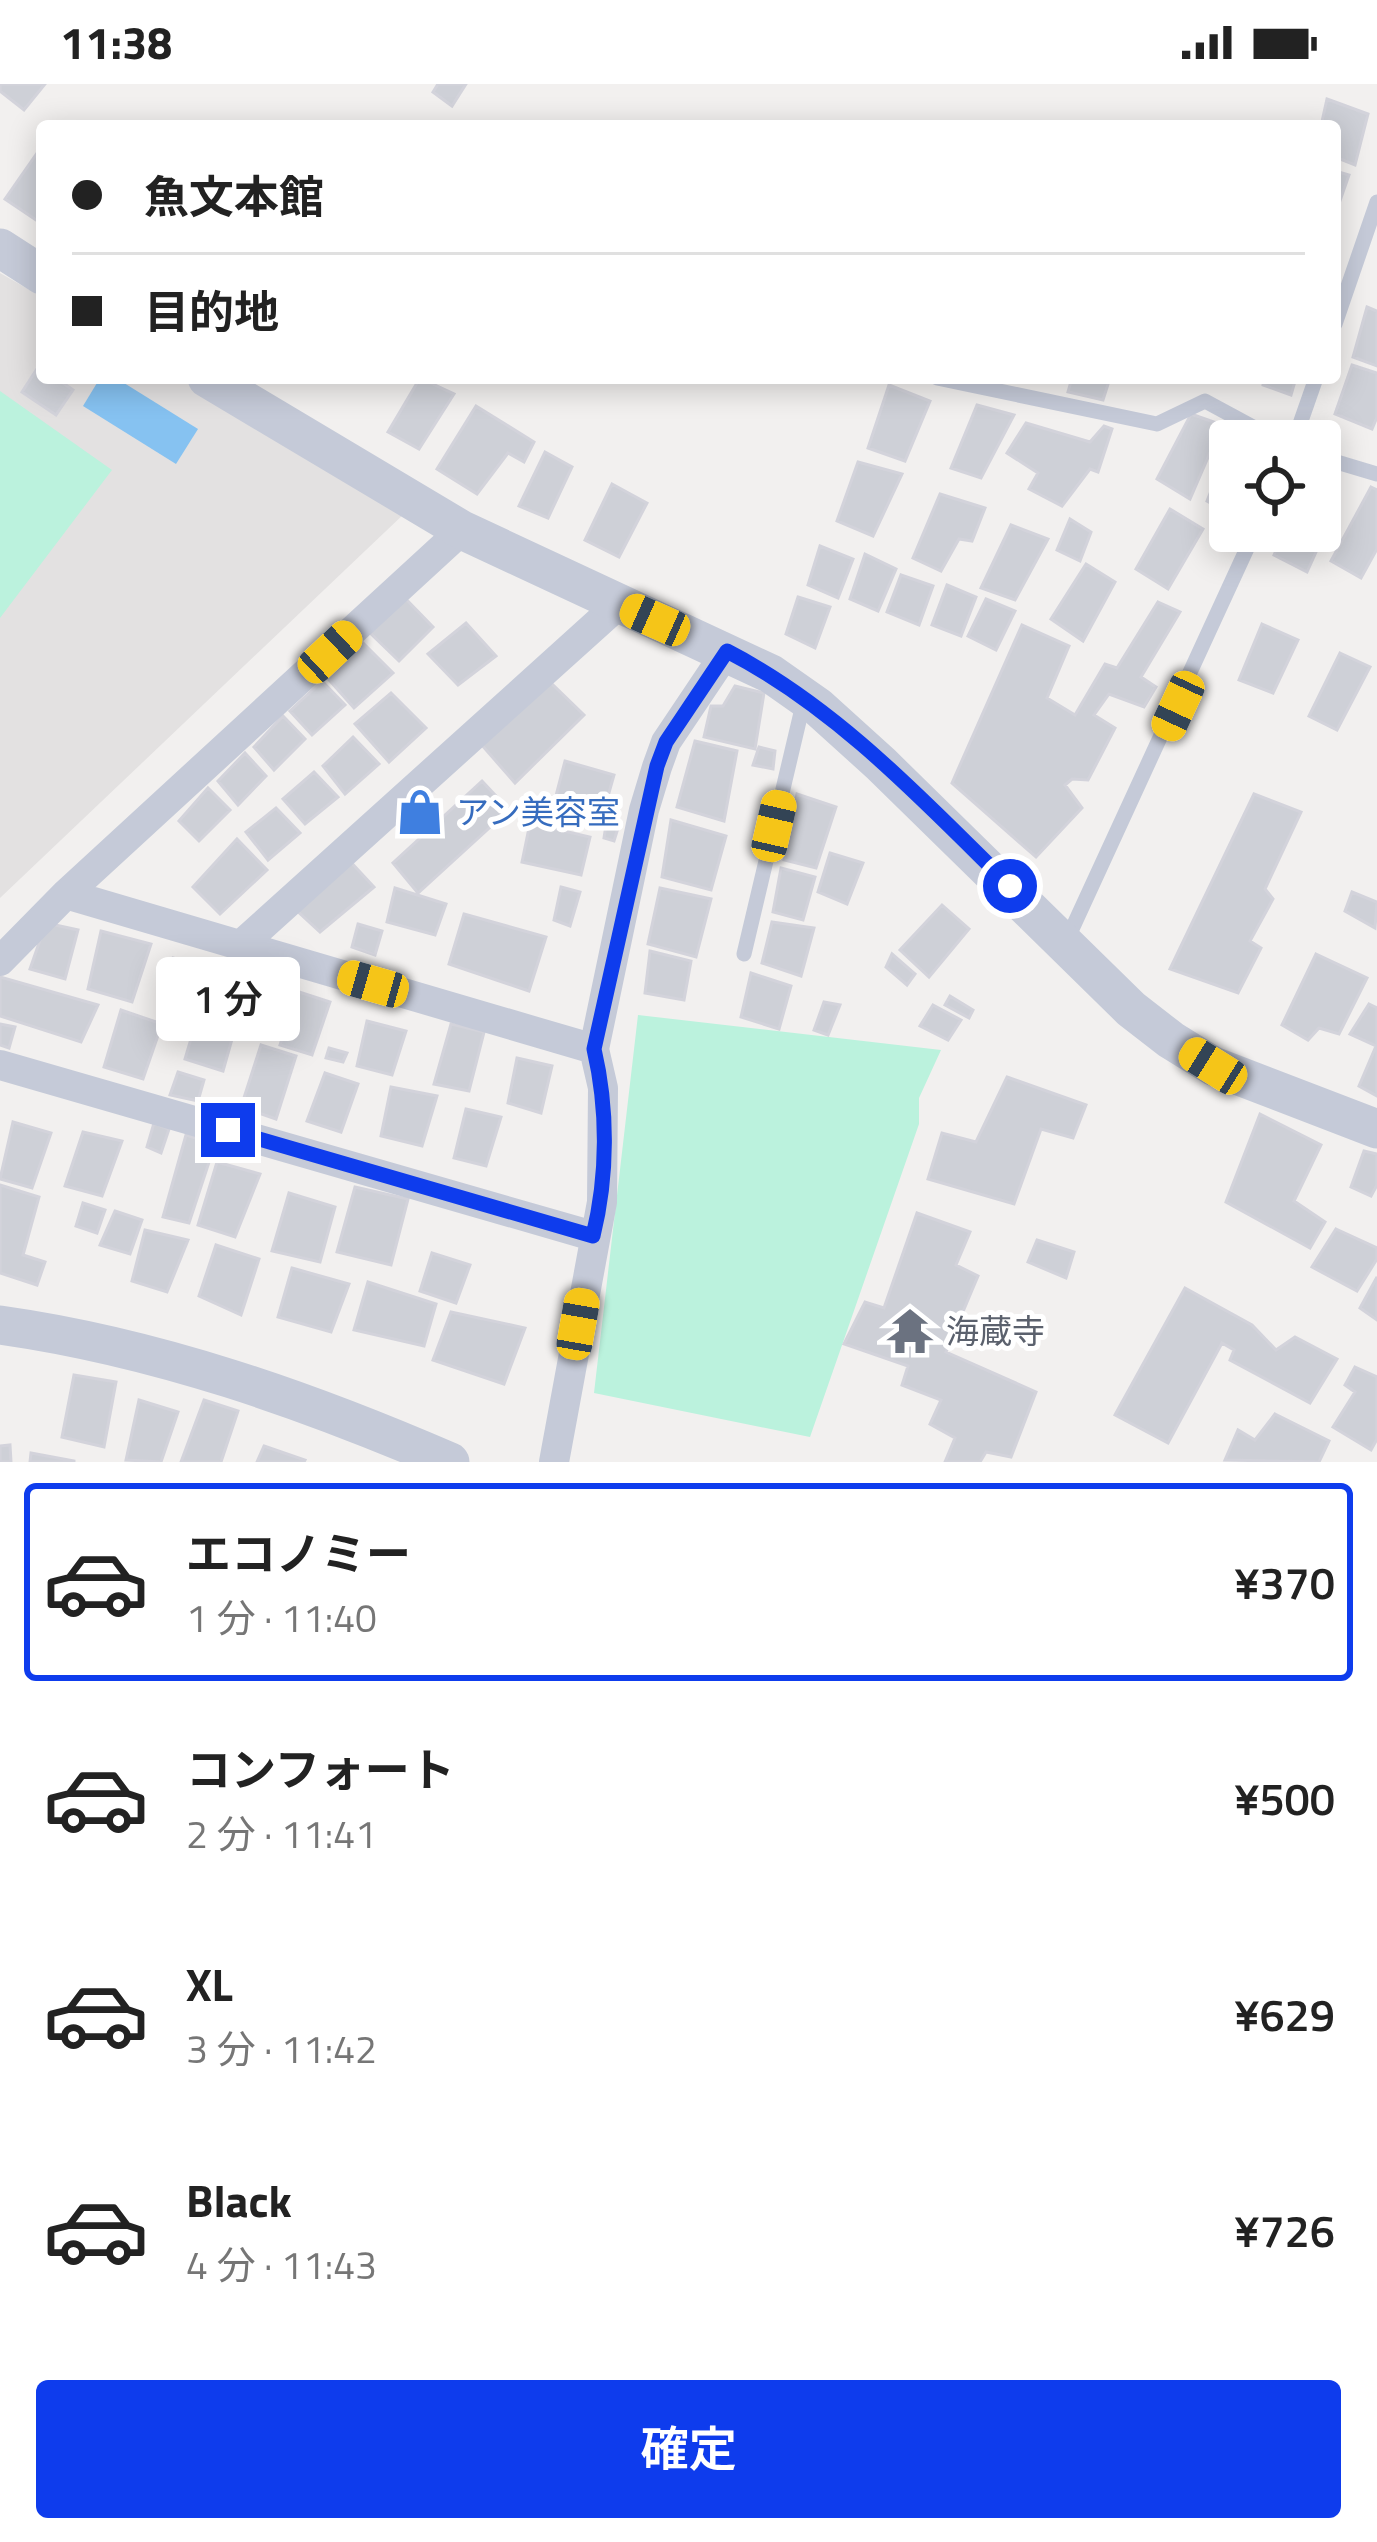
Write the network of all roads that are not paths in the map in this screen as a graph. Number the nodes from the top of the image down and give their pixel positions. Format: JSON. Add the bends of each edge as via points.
{"nodes":[{"id":1,"x":1377,"y":202,"type":"edge"},
{"id":2,"x":0,"y":248,"type":"edge"},
{"id":3,"x":36,"y":271,"type":"edge"},
{"id":4,"x":1341,"y":307,"type":"edge"},
{"id":5,"x":217,"y":384,"type":"edge"},
{"id":6,"x":966,"y":384,"type":"edge"},
{"id":7,"x":1314,"y":384,"type":"edge"},
{"id":8,"x":1240,"y":420,"type":"edge"},
{"id":9,"x":1301,"y":420,"type":"edge"},
{"id":10,"x":1341,"y":463,"type":"edge"},
{"id":11,"x":1377,"y":474,"type":"edge"},
{"id":12,"x":462,"y":530,"type":"junction"},
{"id":13,"x":1245,"y":552,"type":"edge"},
{"id":14,"x":619,"y":604,"type":"junction"},
{"id":15,"x":727,"y":651,"type":"junction"},
{"id":16,"x":804,"y":697,"type":"junction"},
{"id":17,"x":66,"y":895,"type":"junction"},
{"id":18,"x":1066,"y":943,"type":"junction"},
{"id":19,"x":241,"y":946,"type":"junction"},
{"id":20,"x":744,"y":954,"type":"dead end"},
{"id":21,"x":0,"y":961,"type":"edge"},
{"id":22,"x":594,"y":1049,"type":"junction"},
{"id":23,"x":0,"y":1064,"type":"edge"},
{"id":24,"x":1377,"y":1129,"type":"edge"},
{"id":25,"x":593,"y":1236,"type":"junction"},
{"id":26,"x":0,"y":1325,"type":"edge"},
{"id":27,"x":451,"y":1462,"type":"edge"},
{"id":28,"x":554,"y":1462,"type":"edge"}],
"edges":[{"from":1,"to":4,"type":"lane"},
{"from":2,"to":3,"type":"street"},
{"from":5,"to":12,"type":"street"},
{"from":6,"to":8,"type":"lane","via":[[1156,424],[1205,401]]},
{"from":7,"to":9,"type":"lane"},
{"from":10,"to":11,"type":"lane"},
{"from":12,"to":14,"type":"street"},
{"from":12,"to":17,"type":"street"},
{"from":13,"to":18,"type":"lane"},
{"from":14,"to":15,"type":"street"},
{"from":14,"to":19,"type":"street"},
{"from":15,"to":16,"type":"street"},
{"from":15,"to":22,"type":"street","via":[[657,766]]},
{"from":16,"to":18,"type":"street"},
{"from":16,"to":20,"type":"lane"},
{"from":17,"to":19,"type":"street"},
{"from":17,"to":21,"type":"street"},
{"from":18,"to":24,"type":"street","via":[[1131,1009],[1213,1066]]},
{"from":19,"to":22,"type":"street"},
{"from":22,"to":25,"type":"street","via":[[604,1135]]},
{"from":23,"to":25,"type":"street"},
{"from":25,"to":28,"type":"street"},
{"from":26,"to":27,"type":"street","via":[[226,1378]]}]}
